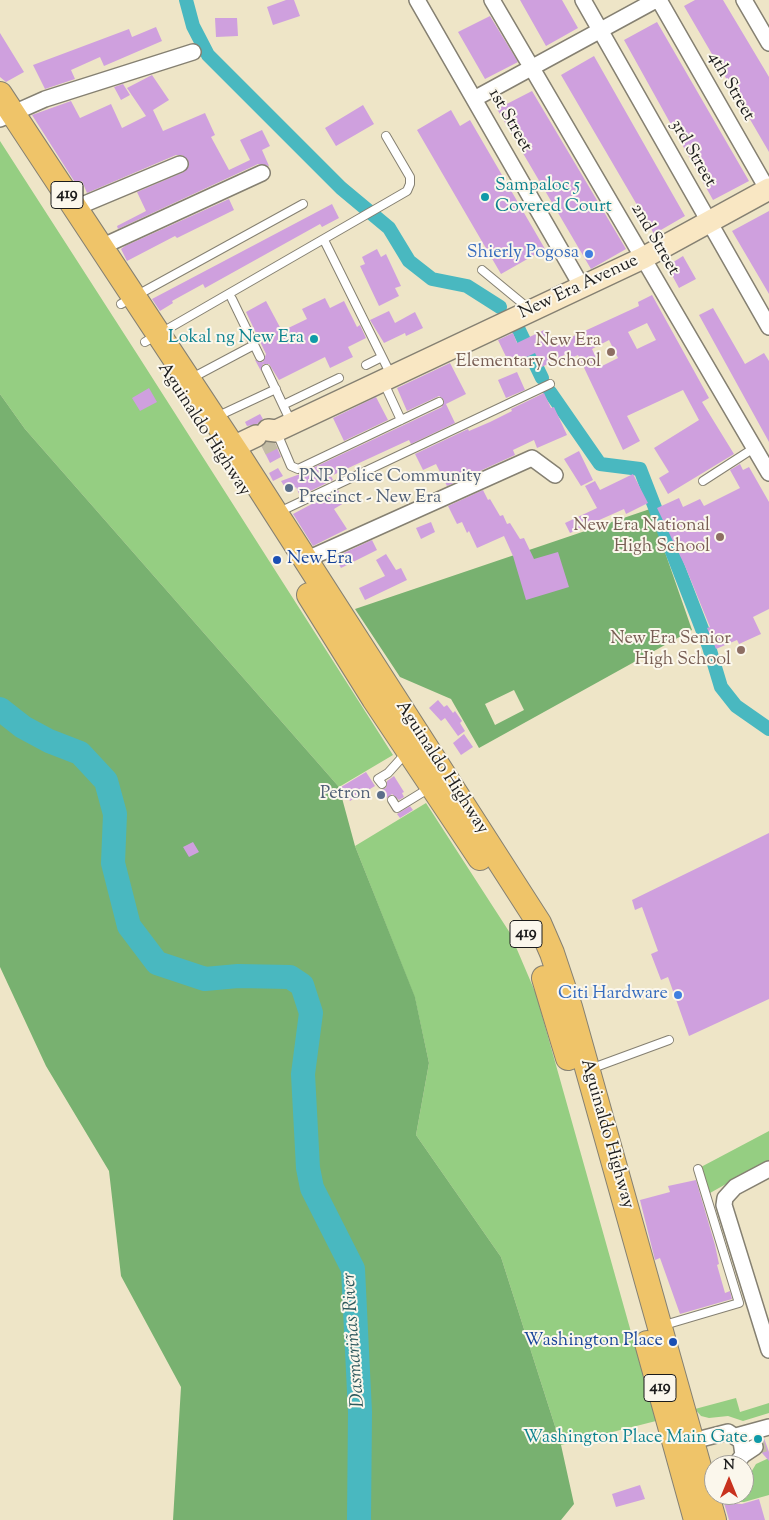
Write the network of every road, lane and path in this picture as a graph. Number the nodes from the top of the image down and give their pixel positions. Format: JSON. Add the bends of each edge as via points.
{"nodes":[{"id":1,"x":417,"y":0,"type":"edge"},
{"id":2,"x":492,"y":0,"type":"edge"},
{"id":3,"x":583,"y":0,"type":"edge"},
{"id":4,"x":657,"y":0,"type":"edge"},
{"id":5,"x":744,"y":0,"type":"edge"},
{"id":6,"x":600,"y":30,"type":"junction"},
{"id":7,"x":769,"y":43,"type":"edge"},
{"id":8,"x":193,"y":52,"type":"dead end"},
{"id":9,"x":532,"y":68,"type":"junction"},
{"id":10,"x":474,"y":99,"type":"junction"},
{"id":11,"x":3,"y":112,"type":"edge"},
{"id":12,"x":386,"y":136,"type":"dead end"},
{"id":13,"x":180,"y":164,"type":"dead end"},
{"id":14,"x":262,"y":173,"type":"dead end"},
{"id":15,"x":768,"y":190,"type":"edge"},
{"id":16,"x":303,"y":204,"type":"dead end"},
{"id":17,"x":75,"y":208,"type":"junction"},
{"id":18,"x":710,"y":223,"type":"junction"},
{"id":19,"x":324,"y":240,"type":"junction"},
{"id":20,"x":101,"y":248,"type":"junction"},
{"id":21,"x":644,"y":258,"type":"junction"},
{"id":22,"x":482,"y":270,"type":"dead end"},
{"id":23,"x":582,"y":287,"type":"junction"},
{"id":24,"x":232,"y":299,"type":"dead end"},
{"id":25,"x":127,"y":300,"type":"junction"},
{"id":26,"x":527,"y":313,"type":"junction"},
{"id":27,"x":769,"y":327,"type":"edge"},
{"id":28,"x":151,"y":338,"type":"junction"},
{"id":29,"x":254,"y":346,"type":"junction"},
{"id":30,"x":260,"y":357,"type":"dead end"},
{"id":31,"x":382,"y":357,"type":"junction"},
{"id":32,"x":366,"y":365,"type":"dead end"},
{"id":33,"x":266,"y":369,"type":"dead end"},
{"id":34,"x":339,"y":378,"type":"dead end"},
{"id":35,"x":387,"y":379,"type":"junction"},
{"id":36,"x":189,"y":380,"type":"junction"},
{"id":37,"x":550,"y":384,"type":"dead end"},
{"id":38,"x":276,"y":389,"type":"junction"},
{"id":39,"x":439,"y":402,"type":"dead end"},
{"id":40,"x":214,"y":418,"type":"junction"},
{"id":41,"x":402,"y":420,"type":"junction"},
{"id":42,"x":273,"y":430,"type":"junction"},
{"id":43,"x":754,"y":448,"type":"junction"},
{"id":44,"x":231,"y":454,"type":"junction"},
{"id":45,"x":769,"y":473,"type":"edge"},
{"id":46,"x":555,"y":475,"type":"dead end"},
{"id":47,"x":703,"y":481,"type":"dead end"},
{"id":48,"x":275,"y":514,"type":"junction"},
{"id":49,"x":305,"y":560,"type":"junction"},
{"id":50,"x":321,"y":599,"type":"junction"},
{"id":51,"x":415,"y":744,"type":"junction"},
{"id":52,"x":382,"y":784,"type":"dead end"},
{"id":53,"x":444,"y":788,"type":"junction"},
{"id":54,"x":402,"y":794,"type":"dead end"},
{"id":55,"x":392,"y":800,"type":"dead end"},
{"id":56,"x":407,"y":802,"type":"junction"},
{"id":57,"x":669,"y":1040,"type":"dead end"},
{"id":58,"x":587,"y":1086,"type":"junction"},
{"id":59,"x":698,"y":1169,"type":"dead end"},
{"id":60,"x":769,"y":1169,"type":"edge"},
{"id":61,"x":659,"y":1326,"type":"junction"},
{"id":62,"x":769,"y":1350,"type":"edge"},
{"id":63,"x":769,"y":1427,"type":"edge"},
{"id":64,"x":736,"y":1436,"type":"junction"},
{"id":65,"x":684,"y":1444,"type":"junction"},
{"id":66,"x":765,"y":1446,"type":"tunnel mouth"},
{"id":67,"x":740,"y":1455,"type":"edge"},
{"id":68,"x":748,"y":1455,"type":"edge"},
{"id":69,"x":700,"y":1476,"type":"edge"},
{"id":70,"x":696,"y":1520,"type":"edge"},
{"id":71,"x":714,"y":1520,"type":"edge"}],
"edges":[{"from":1,"to":10,"type":"street","name":"1st Street"},
{"from":2,"to":9,"type":"street","name":"2nd Street"},
{"from":3,"to":6,"type":"street","name":"3rd Street"},
{"from":4,"to":6,"type":"street"},
{"from":4,"to":15,"type":"street","name":"4th Street"},
{"from":5,"to":7,"type":"street"},
{"from":6,"to":9,"type":"street"},
{"from":6,"to":18,"type":"street","name":"3rd Street"},
{"from":8,"to":11,"type":"street"},
{"from":9,"to":10,"type":"street"},
{"from":9,"to":21,"type":"street","name":"2nd Street"},
{"from":10,"to":23,"type":"street","name":"1st Street"},
{"from":11,"to":17,"type":"main road","name":"Aguinaldo Highway","number":"419"},
{"from":11,"to":25,"type":"main road","name":"Aguinaldo Highway","number":"419"},
{"from":12,"to":19,"type":"lane","via":[[410,177],[407,190]]},
{"from":13,"to":17,"type":"street"},
{"from":14,"to":20,"type":"street"},
{"from":15,"to":18,"type":"street","name":"New Era Avenue"},
{"from":16,"to":25,"type":"lane"},
{"from":17,"to":20,"type":"main road","name":"Aguinaldo Highway","number":"419"},
{"from":18,"to":21,"type":"street","name":"New Era Avenue"},
{"from":18,"to":27,"type":"street","name":"3rd Street"},
{"from":19,"to":28,"type":"lane"},
{"from":19,"to":31,"type":"lane"},
{"from":20,"to":25,"type":"main road","name":"Aguinaldo Highway","number":"419"},
{"from":21,"to":23,"type":"street","name":"New Era Avenue"},
{"from":21,"to":43,"type":"street","name":"2nd Street"},
{"from":22,"to":26,"type":"lane","via":[[522,303]]},
{"from":23,"to":26,"type":"street","name":"New Era Avenue"},
{"from":24,"to":29,"type":"lane"},
{"from":25,"to":28,"type":"main road","name":"Aguinaldo Highway","number":"419"},
{"from":26,"to":35,"type":"street","name":"New Era Avenue"},
{"from":28,"to":36,"type":"main road","name":"Aguinaldo Highway","number":"419"},
{"from":28,"to":44,"type":"main road","name":"Aguinaldo Highway","number":"419"},
{"from":29,"to":30,"type":"lane"},
{"from":29,"to":36,"type":"lane"},
{"from":31,"to":32,"type":"lane"},
{"from":31,"to":35,"type":"lane"},
{"from":33,"to":38,"type":"lane"},
{"from":34,"to":42,"type":"lane"},
{"from":35,"to":41,"type":"lane"},
{"from":35,"to":42,"type":"street","name":"New Era Avenue"},
{"from":36,"to":40,"type":"main road","name":"Aguinaldo Highway","number":"419"},
{"from":37,"to":48,"type":"lane"},
{"from":38,"to":40,"type":"lane"},
{"from":38,"to":42,"type":"lane"},
{"from":39,"to":41,"type":"lane"},
{"from":40,"to":44,"type":"main road","name":"Aguinaldo Highway","number":"419"},
{"from":41,"to":42,"type":"lane","via":[[298,469],[292,466]]},
{"from":42,"to":44,"type":"street","name":"New Era Avenue"},
{"from":43,"to":45,"type":"street","name":"2nd Street"},
{"from":43,"to":47,"type":"lane"},
{"from":44,"to":48,"type":"main road","name":"Aguinaldo Highway","number":"419"},
{"from":44,"to":50,"type":"main road","name":"Aguinaldo Highway","number":"419"},
{"from":46,"to":49,"type":"street","via":[[532,458]]},
{"from":48,"to":49,"type":"main road","name":"Aguinaldo Highway","number":"419"},
{"from":49,"to":50,"type":"main road","name":"Aguinaldo Highway","number":"419"},
{"from":50,"to":51,"type":"main road","name":"Aguinaldo Highway","number":"419"},
{"from":51,"to":52,"type":"lane","via":[[390,775],[378,779]]},
{"from":51,"to":53,"type":"main road","name":"Aguinaldo Highway","number":"419"},
{"from":53,"to":56,"type":"lane","via":[[423,792]]},
{"from":53,"to":58,"type":"main road","name":"Aguinaldo Highway","number":"419","via":[[522,926]]},
{"from":54,"to":56,"type":"lane"},
{"from":55,"to":56,"type":"lane","via":[[397,808]]},
{"from":57,"to":58,"type":"lane"},
{"from":58,"to":61,"type":"main road","name":"Aguinaldo Highway","number":"419"},
{"from":58,"to":65,"type":"main road","name":"Aguinaldo Highway","number":"419"},
{"from":59,"to":61,"type":"lane","via":[[739,1303]]},
{"from":60,"to":62,"type":"street","via":[[735,1187],[725,1198],[725,1213]]},
{"from":61,"to":65,"type":"main road","name":"Aguinaldo Highway","number":"419"},
{"from":63,"to":64,"type":"street"},
{"from":64,"to":65,"type":"street","via":[[724,1432]]},
{"from":64,"to":67,"type":"street","via":[[743,1445]]},
{"from":65,"to":69,"type":"main road","name":"Aguinaldo Highway","number":"419"},
{"from":66,"to":68,"type":"street"},
{"from":69,"to":70,"type":"main road","name":"Aguinaldo Highway","number":"419"},
{"from":69,"to":71,"type":"main road","name":"Aguinaldo Highway","number":"419"}]}
